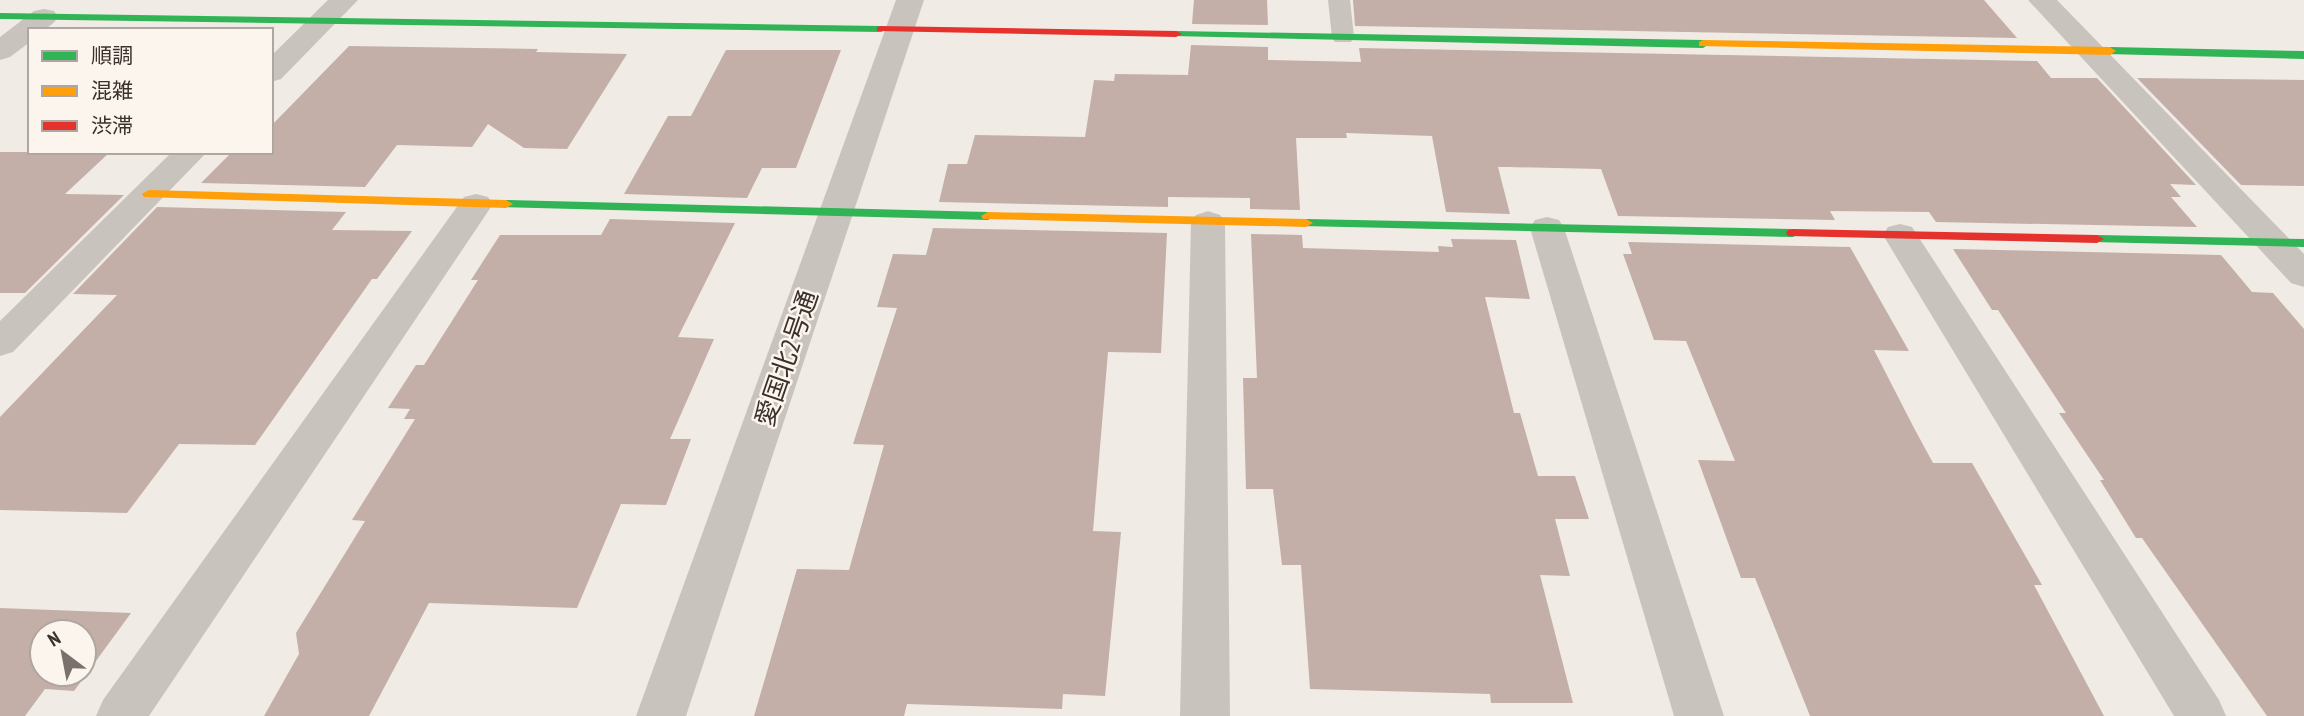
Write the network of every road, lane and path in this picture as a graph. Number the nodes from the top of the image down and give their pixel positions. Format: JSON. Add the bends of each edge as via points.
{"nodes":[{"id":1,"x":344,"y":0,"type":"edge"},
{"id":2,"x":1339,"y":0,"type":"edge"},
{"id":3,"x":2042,"y":0,"type":"edge"},
{"id":4,"x":906,"y":14,"type":"edge"},
{"id":5,"x":0,"y":16,"type":"edge"},
{"id":6,"x":44,"y":17,"type":"junction"},
{"id":7,"x":323,"y":21,"type":"junction"},
{"id":8,"x":30,"y":28,"type":"edge"},
{"id":9,"x":28,"y":29,"type":"edge"},
{"id":10,"x":1343,"y":37,"type":"junction"},
{"id":11,"x":0,"y":51,"type":"edge"},
{"id":12,"x":2090,"y":51,"type":"junction"},
{"id":13,"x":2304,"y":55,"type":"edge"},
{"id":14,"x":273,"y":71,"type":"edge"},
{"id":15,"x":189,"y":154,"type":"edge"},
{"id":16,"x":149,"y":194,"type":"junction"},
{"id":17,"x":476,"y":204,"type":"junction"},
{"id":18,"x":837,"y":213,"type":"junction"},
{"id":19,"x":1208,"y":222,"type":"junction"},
{"id":20,"x":1547,"y":228,"type":"junction"},
{"id":21,"x":1900,"y":235,"type":"junction"},
{"id":22,"x":2272,"y":242,"type":"junction"},
{"id":23,"x":2304,"y":243,"type":"edge"},
{"id":24,"x":2304,"y":275,"type":"edge"},
{"id":25,"x":0,"y":343,"type":"edge"},
{"id":26,"x":121,"y":716,"type":"edge"},
{"id":27,"x":661,"y":716,"type":"edge"},
{"id":28,"x":1205,"y":716,"type":"edge"},
{"id":29,"x":1699,"y":716,"type":"edge"},
{"id":30,"x":2201,"y":716,"type":"edge"}],
"edges":[{"from":1,"to":7,"type":"street"},
{"from":2,"to":10,"type":"lane"},
{"from":3,"to":12,"type":"street"},
{"from":4,"to":7,"type":"street"},
{"from":4,"to":10,"type":"street"},
{"from":4,"to":18,"type":"street","name":"愛国北2号通"},
{"from":5,"to":6,"type":"street"},
{"from":6,"to":7,"type":"street"},
{"from":6,"to":8,"type":"street"},
{"from":7,"to":14,"type":"street"},
{"from":9,"to":11,"type":"street"},
{"from":10,"to":12,"type":"street"},
{"from":12,"to":13,"type":"street"},
{"from":12,"to":22,"type":"street"},
{"from":15,"to":16,"type":"street"},
{"from":16,"to":17,"type":"street"},
{"from":16,"to":25,"type":"street"},
{"from":17,"to":18,"type":"street"},
{"from":17,"to":26,"type":"street"},
{"from":18,"to":19,"type":"street"},
{"from":18,"to":27,"type":"street","name":"愛国北2号通"},
{"from":19,"to":20,"type":"street"},
{"from":19,"to":28,"type":"street"},
{"from":20,"to":21,"type":"street"},
{"from":20,"to":29,"type":"street"},
{"from":21,"to":22,"type":"street"},
{"from":21,"to":30,"type":"street"},
{"from":22,"to":23,"type":"street"},
{"from":22,"to":24,"type":"street"}]}
